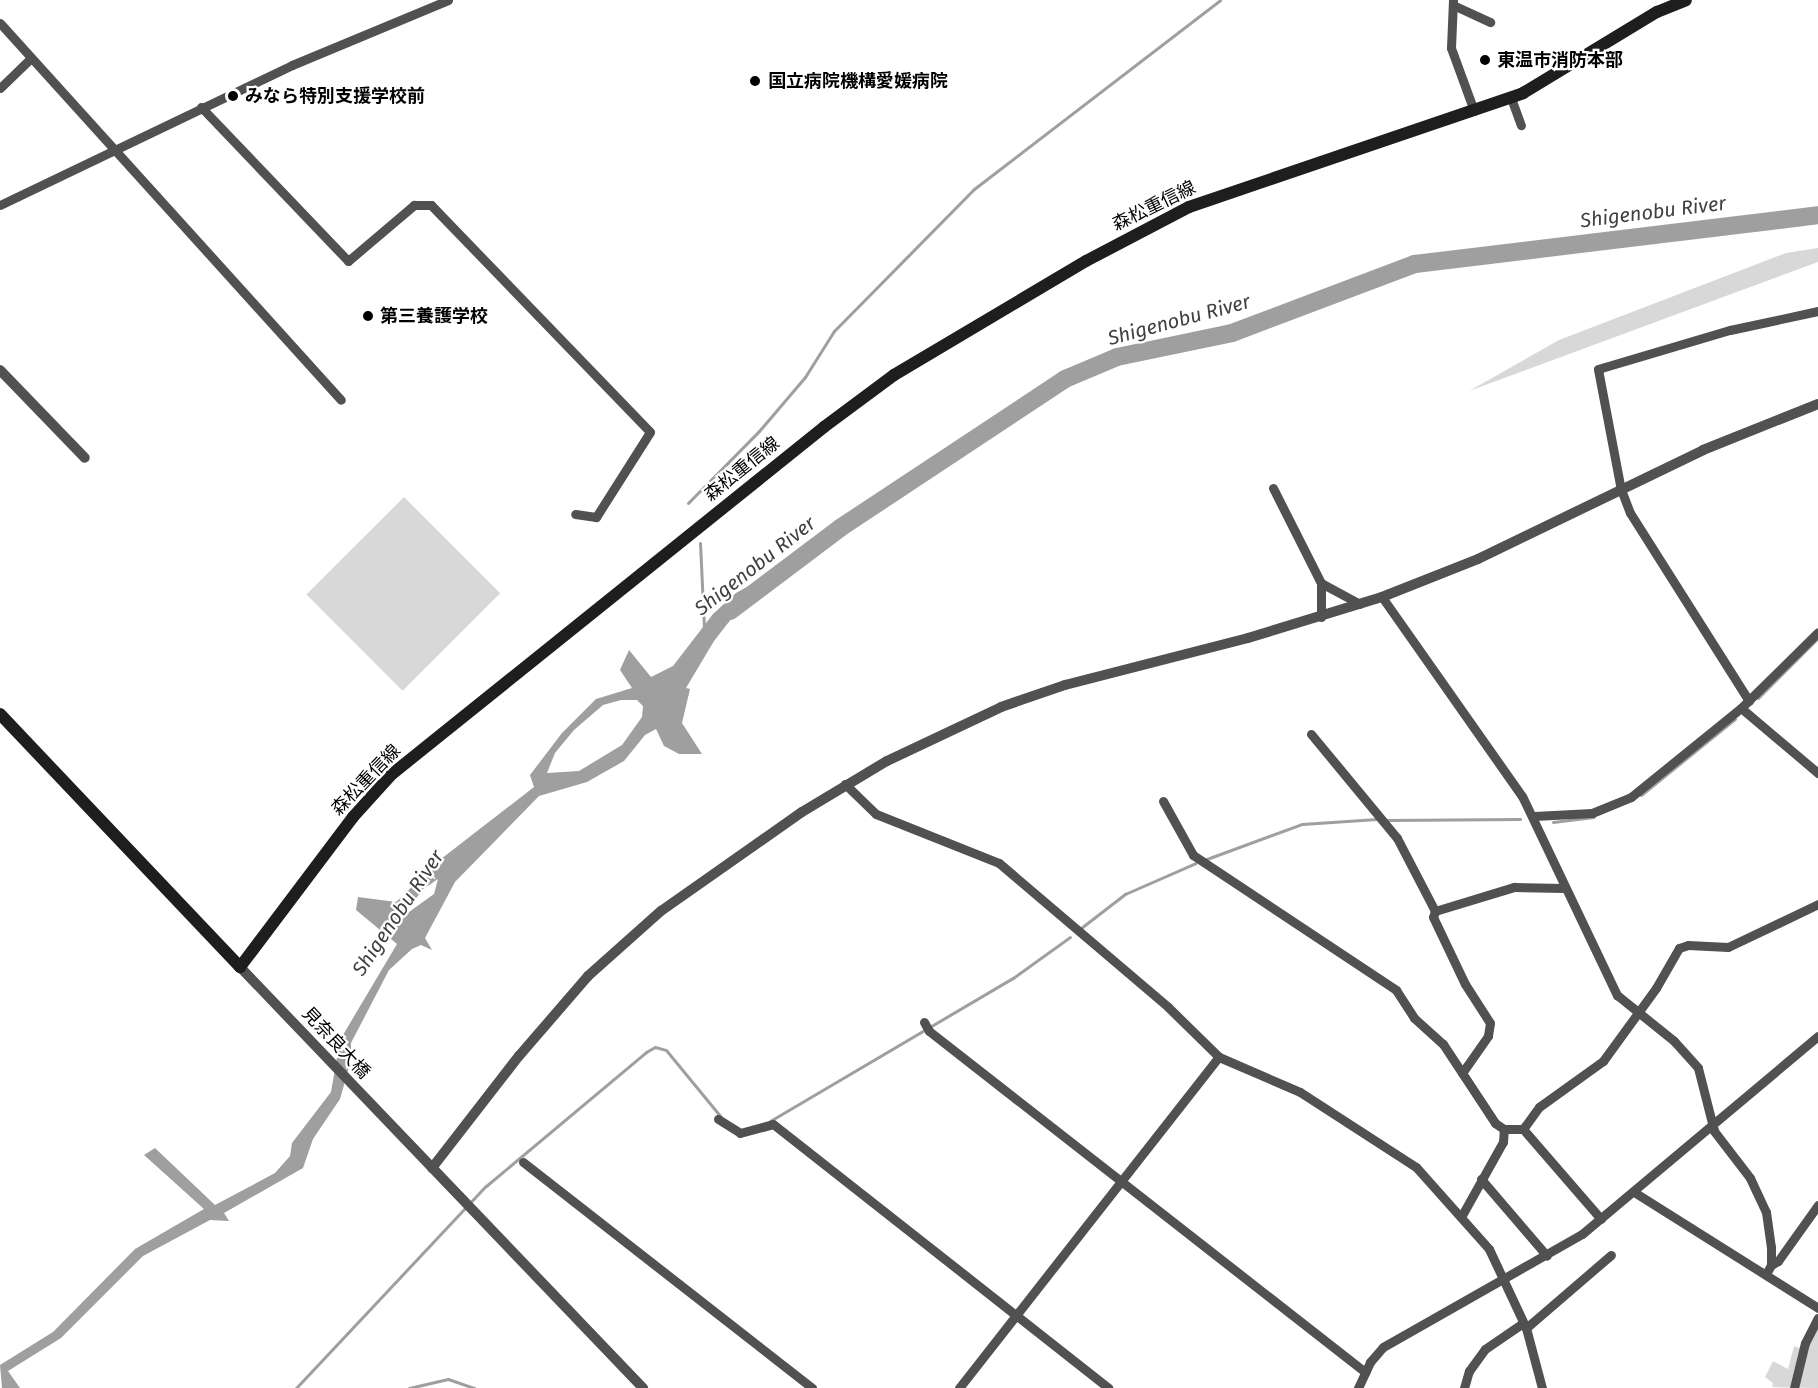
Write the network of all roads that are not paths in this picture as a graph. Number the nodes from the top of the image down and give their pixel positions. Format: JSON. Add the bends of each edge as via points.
{"nodes":[{"id":1,"x":448,"y":0,"type":"edge"},
{"id":2,"x":1686,"y":0,"type":"edge"},
{"id":3,"x":1453,"y":2,"type":"edge"},
{"id":4,"x":1490,"y":22,"type":"dead end"},
{"id":5,"x":0,"y":23,"type":"edge"},
{"id":6,"x":30,"y":59,"type":"junction"},
{"id":7,"x":0,"y":88,"type":"edge"},
{"id":8,"x":1511,"y":98,"type":"junction"},
{"id":9,"x":201,"y":107,"type":"junction"},
{"id":10,"x":1474,"y":111,"type":"junction"},
{"id":11,"x":1521,"y":125,"type":"dead end"},
{"id":12,"x":116,"y":148,"type":"junction"},
{"id":13,"x":0,"y":205,"type":"edge"},
{"id":14,"x":1818,"y":311,"type":"edge"},
{"id":15,"x":0,"y":369,"type":"edge"},
{"id":16,"x":341,"y":400,"type":"dead end"},
{"id":17,"x":1815,"y":405,"type":"edge"},
{"id":18,"x":1818,"y":416,"type":"edge"},
{"id":19,"x":86,"y":458,"type":"dead end"},
{"id":20,"x":1273,"y":488,"type":"dead end"},
{"id":21,"x":1622,"y":490,"type":"junction"},
{"id":22,"x":575,"y":514,"type":"dead end"},
{"id":23,"x":1321,"y":583,"type":"junction"},
{"id":24,"x":1382,"y":597,"type":"junction"},
{"id":25,"x":1360,"y":604,"type":"junction"},
{"id":26,"x":1321,"y":617,"type":"junction"},
{"id":27,"x":1818,"y":632,"type":"edge"},
{"id":28,"x":1749,"y":701,"type":"junction"},
{"id":29,"x":1741,"y":708,"type":"junction"},
{"id":30,"x":0,"y":714,"type":"edge"},
{"id":31,"x":1311,"y":734,"type":"dead end"},
{"id":32,"x":1818,"y":773,"type":"edge"},
{"id":33,"x":845,"y":784,"type":"junction"},
{"id":34,"x":1163,"y":801,"type":"dead end"},
{"id":35,"x":1534,"y":816,"type":"junction"},
{"id":36,"x":1564,"y":888,"type":"junction"},
{"id":37,"x":1818,"y":904,"type":"edge"},
{"id":38,"x":1435,"y":910,"type":"junction"},
{"id":39,"x":240,"y":967,"type":"junction"},
{"id":40,"x":1636,"y":1012,"type":"junction"},
{"id":41,"x":924,"y":1022,"type":"dead end"},
{"id":42,"x":1818,"y":1036,"type":"edge"},
{"id":43,"x":1219,"y":1057,"type":"junction"},
{"id":44,"x":1462,"y":1073,"type":"junction"},
{"id":45,"x":718,"y":1119,"type":"dead end"},
{"id":46,"x":1712,"y":1126,"type":"junction"},
{"id":47,"x":1504,"y":1129,"type":"junction"},
{"id":48,"x":1523,"y":1129,"type":"junction"},
{"id":49,"x":524,"y":1162,"type":"dead end"},
{"id":50,"x":432,"y":1168,"type":"junction"},
{"id":51,"x":1481,"y":1179,"type":"junction"},
{"id":52,"x":1120,"y":1182,"type":"junction"},
{"id":53,"x":1634,"y":1192,"type":"junction"},
{"id":54,"x":1818,"y":1205,"type":"edge"},
{"id":55,"x":1461,"y":1217,"type":"junction"},
{"id":56,"x":1601,"y":1218,"type":"junction"},
{"id":57,"x":1611,"y":1255,"type":"dead end"},
{"id":58,"x":1547,"y":1256,"type":"junction"},
{"id":59,"x":1771,"y":1265,"type":"junction"},
{"id":60,"x":1766,"y":1274,"type":"junction"},
{"id":61,"x":1503,"y":1279,"type":"junction"},
{"id":62,"x":1818,"y":1308,"type":"edge"},
{"id":63,"x":1016,"y":1315,"type":"junction"},
{"id":64,"x":1818,"y":1318,"type":"edge"},
{"id":65,"x":1525,"y":1325,"type":"junction"},
{"id":66,"x":1365,"y":1372,"type":"junction"},
{"id":67,"x":643,"y":1388,"type":"edge"},
{"id":68,"x":812,"y":1388,"type":"edge"},
{"id":69,"x":959,"y":1388,"type":"edge"},
{"id":70,"x":1109,"y":1388,"type":"edge"},
{"id":71,"x":1359,"y":1388,"type":"edge"},
{"id":72,"x":1464,"y":1388,"type":"edge"},
{"id":73,"x":1542,"y":1388,"type":"edge"},
{"id":74,"x":1794,"y":1388,"type":"edge"}],
"edges":[{"from":1,"to":9,"type":"street"},
{"from":2,"to":8,"type":"main road","name":"森松重信線","via":[[1657,12],[1549,80]]},
{"from":3,"to":4,"type":"street"},
{"from":3,"to":10,"type":"street","via":[[1451,48]]},
{"from":5,"to":6,"type":"street"},
{"from":6,"to":7,"type":"street"},
{"from":6,"to":12,"type":"street"},
{"from":8,"to":10,"type":"main road","name":"森松重信線"},
{"from":8,"to":11,"type":"street"},
{"from":9,"to":12,"type":"street"},
{"from":9,"to":22,"type":"street","via":[[348,261],[414,205],[431,205],[650,432],[596,517]]},
{"from":10,"to":39,"type":"main road","name":"森松重信線","via":[[1189,207],[1086,261],[894,375],[392,774],[353,817]]},
{"from":12,"to":13,"type":"street"},
{"from":12,"to":16,"type":"street"},
{"from":14,"to":21,"type":"street","via":[[1730,330],[1598,369]]},
{"from":15,"to":19,"type":"street"},
{"from":17,"to":18,"type":"street"},
{"from":17,"to":21,"type":"street","via":[[1703,450]]},
{"from":20,"to":23,"type":"street"},
{"from":21,"to":24,"type":"street","via":[[1478,559]]},
{"from":21,"to":28,"type":"street","via":[[1630,513]]},
{"from":23,"to":25,"type":"street"},
{"from":23,"to":26,"type":"street"},
{"from":24,"to":25,"type":"street"},
{"from":24,"to":35,"type":"street"},
{"from":25,"to":26,"type":"street"},
{"from":26,"to":33,"type":"street","via":[[1105,673],[1012,703],[945,731]]},
{"from":27,"to":28,"type":"street"},
{"from":28,"to":29,"type":"street"},
{"from":29,"to":32,"type":"street"},
{"from":29,"to":35,"type":"street","via":[[1618,804],[1592,813]]},
{"from":30,"to":39,"type":"main road"},
{"from":31,"to":38,"type":"street","via":[[1384,820]]},
{"from":33,"to":43,"type":"street","via":[[876,814],[999,863],[1168,1007]]},
{"from":33,"to":50,"type":"street","via":[[702,880],[588,976],[519,1056]]},
{"from":34,"to":44,"type":"street","via":[[1193,855],[1396,990],[1414,1018],[1443,1044]]},
{"from":35,"to":36,"type":"street"},
{"from":36,"to":38,"type":"street","via":[[1514,887]]},
{"from":36,"to":40,"type":"street","via":[[1617,995]]},
{"from":37,"to":40,"type":"street","via":[[1724,948],[1679,948]]},
{"from":38,"to":44,"type":"street","via":[[1432,917],[1465,984],[1490,1023],[1488,1036]]},
{"from":39,"to":50,"type":"street","name":"見奈良大橋"},
{"from":40,"to":46,"type":"street","via":[[1674,1041],[1698,1068]]},
{"from":40,"to":48,"type":"street","via":[[1604,1061],[1539,1107]]},
{"from":41,"to":52,"type":"street","via":[[929,1031]]},
{"from":42,"to":46,"type":"street"},
{"from":43,"to":52,"type":"street"},
{"from":43,"to":55,"type":"street","via":[[1300,1092],[1408,1161]]},
{"from":44,"to":47,"type":"street"},
{"from":45,"to":63,"type":"street","via":[[740,1132],[773,1124]]},
{"from":46,"to":53,"type":"street"},
{"from":46,"to":59,"type":"street","via":[[1750,1178],[1761,1202],[1769,1224]]},
{"from":47,"to":48,"type":"street"},
{"from":47,"to":51,"type":"street","via":[[1503,1142]]},
{"from":48,"to":56,"type":"street"},
{"from":49,"to":68,"type":"street"},
{"from":50,"to":67,"type":"street","name":"見奈良大橋"},
{"from":51,"to":55,"type":"street"},
{"from":51,"to":58,"type":"street"},
{"from":52,"to":63,"type":"street"},
{"from":52,"to":66,"type":"street"},
{"from":53,"to":56,"type":"street"},
{"from":53,"to":60,"type":"street"},
{"from":54,"to":59,"type":"street","via":[[1778,1261]]},
{"from":55,"to":61,"type":"street","via":[[1488,1249]]},
{"from":56,"to":58,"type":"street"},
{"from":57,"to":65,"type":"street"},
{"from":58,"to":61,"type":"street"},
{"from":59,"to":60,"type":"street"},
{"from":60,"to":62,"type":"street"},
{"from":61,"to":65,"type":"street"},
{"from":61,"to":66,"type":"street","via":[[1393,1340],[1376,1354]]},
{"from":63,"to":69,"type":"street"},
{"from":63,"to":70,"type":"street"},
{"from":64,"to":74,"type":"street","via":[[1809,1332]]},
{"from":65,"to":72,"type":"street","via":[[1485,1349],[1469,1371]]},
{"from":65,"to":73,"type":"street"},
{"from":66,"to":71,"type":"street"}]}
